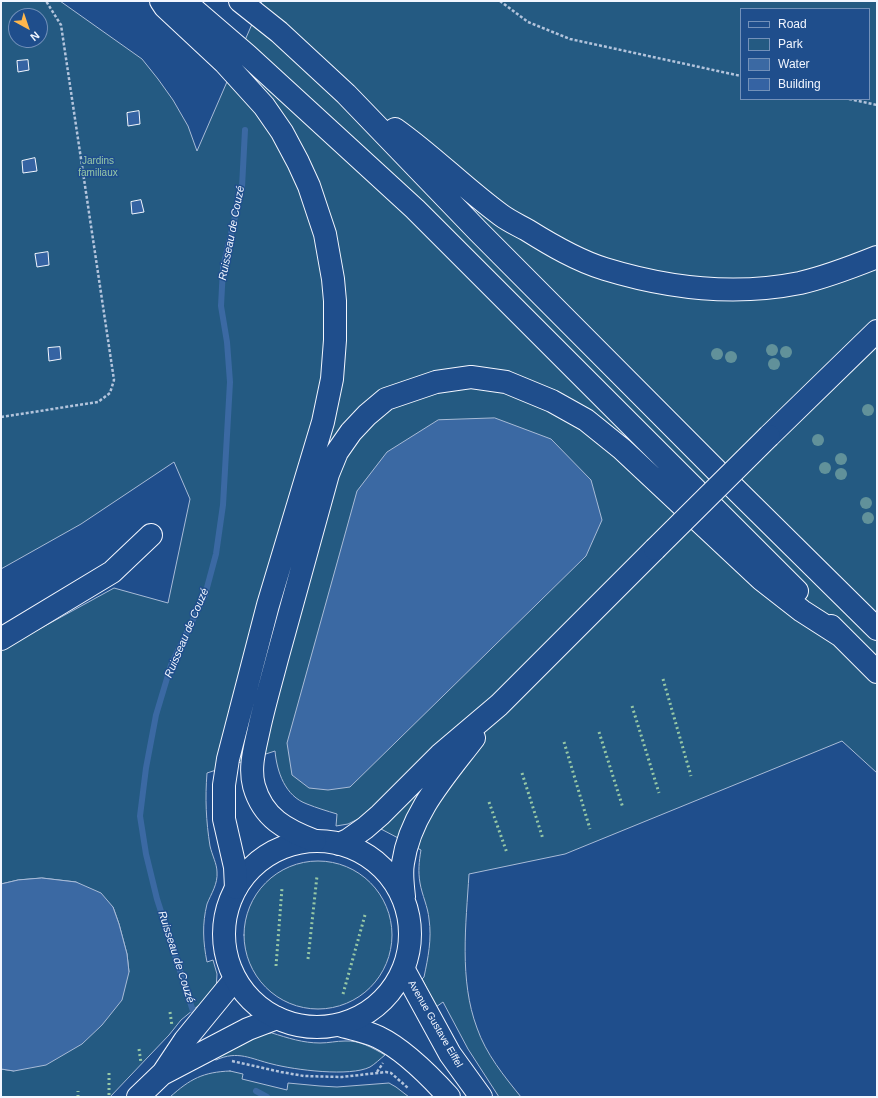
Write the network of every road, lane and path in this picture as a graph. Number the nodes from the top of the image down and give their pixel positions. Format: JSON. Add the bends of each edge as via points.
{"nodes":[{"id":1,"x":46,"y":1,"type":"edge"},
{"id":2,"x":161,"y":1,"type":"edge"},
{"id":3,"x":184,"y":1,"type":"edge"},
{"id":4,"x":240,"y":1,"type":"edge"},
{"id":5,"x":500,"y":1,"type":"edge"},
{"id":6,"x":740,"y":76,"type":"edge"},
{"id":7,"x":346,"y":94,"type":"junction"},
{"id":8,"x":854,"y":100,"type":"edge"},
{"id":9,"x":877,"y":105,"type":"edge"},
{"id":10,"x":877,"y":257,"type":"edge"},
{"id":11,"x":877,"y":331,"type":"edge"},
{"id":12,"x":1,"y":417,"type":"edge"},
{"id":13,"x":151,"y":535,"type":"dead end"},
{"id":14,"x":877,"y":629,"type":"edge"},
{"id":15,"x":841,"y":636,"type":"junction"},
{"id":16,"x":1,"y":639,"type":"edge"},
{"id":17,"x":877,"y":672,"type":"edge"},
{"id":18,"x":499,"y":705,"type":"junction"},
{"id":19,"x":314,"y":841,"type":"junction"},
{"id":20,"x":340,"y":844,"type":"junction"},
{"id":21,"x":236,"y":888,"type":"junction"},
{"id":22,"x":404,"y":900,"type":"junction"},
{"id":23,"x":404,"y":970,"type":"junction"},
{"id":24,"x":235,"y":979,"type":"junction"},
{"id":25,"x":277,"y":1018,"type":"junction"},
{"id":26,"x":339,"y":1025,"type":"junction"},
{"id":27,"x":204,"y":1052,"type":"junction"},
{"id":28,"x":163,"y":1073,"type":"junction"},
{"id":29,"x":412,"y":1091,"type":"dead end"},
{"id":30,"x":138,"y":1097,"type":"edge"},
{"id":31,"x":449,"y":1097,"type":"edge"},
{"id":32,"x":481,"y":1097,"type":"edge"}],
"edges":[{"from":1,"to":12,"type":"path","via":[[62,25],[114,380],[110,393],[98,402]]},
{"from":2,"to":21,"type":"main road","via":[[164,7],[225,63],[264,106],[282,132],[309,186],[325,234],[334,280],[335,340],[332,379],[322,422],[268,605],[226,772],[224,819],[235,867]]},
{"from":3,"to":15,"type":"main road","via":[[415,209]]},
{"from":4,"to":7,"type":"main road","via":[[279,32]]},
{"from":5,"to":6,"type":"path","via":[[528,22],[570,39]]},
{"from":7,"to":10,"type":"main road","via":[[403,134],[501,215],[572,255],[604,269],[657,282],[704,289],[755,289],[806,281],[841,272]]},
{"from":7,"to":14,"type":"main road","via":[[478,231]]},
{"from":8,"to":9,"type":"path"},
{"from":11,"to":18,"type":"main road","bridge":true},
{"from":13,"to":16,"type":"main road","via":[[112,572]]},
{"from":15,"to":17,"type":"main road"},
{"from":15,"to":19,"type":"main road","via":[[802,611],[761,579],[639,465],[586,420],[552,401],[506,382],[471,377],[436,382],[386,399],[351,432],[328,474],[266,700],[252,761],[254,786],[265,809],[290,831]]},
{"from":18,"to":20,"type":"main road","via":[[440,755],[375,820]]},
{"from":18,"to":22,"type":"main road","via":[[439,784],[416,820],[402,864]]},
{"from":19,"to":20,"type":"main road"},
{"from":19,"to":21,"type":"main road","via":[[283,847],[267,855],[248,871]]},
{"from":20,"to":22,"type":"main road","via":[[356,849],[382,867],[398,887]]},
{"from":21,"to":24,"type":"main road","via":[[227,911],[224,929],[226,954]]},
{"from":22,"to":23,"type":"main road","via":[[411,939]]},
{"from":23,"to":26,"type":"main road","via":[[398,983],[379,1004],[354,1021]]},
{"from":23,"to":32,"type":"main road","name":"Avenue Gustave Eiffel","via":[[450,1054]]},
{"from":24,"to":25,"type":"main road","via":[[251,999],[264,1011]]},
{"from":24,"to":28,"type":"main road","via":[[185,1040]]},
{"from":25,"to":26,"type":"main road","via":[[312,1028]]},
{"from":25,"to":27,"type":"main road","via":[[248,1029]]},
{"from":26,"to":31,"type":"main road","via":[[365,1032],[392,1044]]},
{"from":27,"to":28,"type":"main road"},
{"from":27,"to":29,"type":"path","via":[[212,1064],[237,1062],[304,1076],[342,1077],[391,1073]]},
{"from":28,"to":30,"type":"main road"}]}
